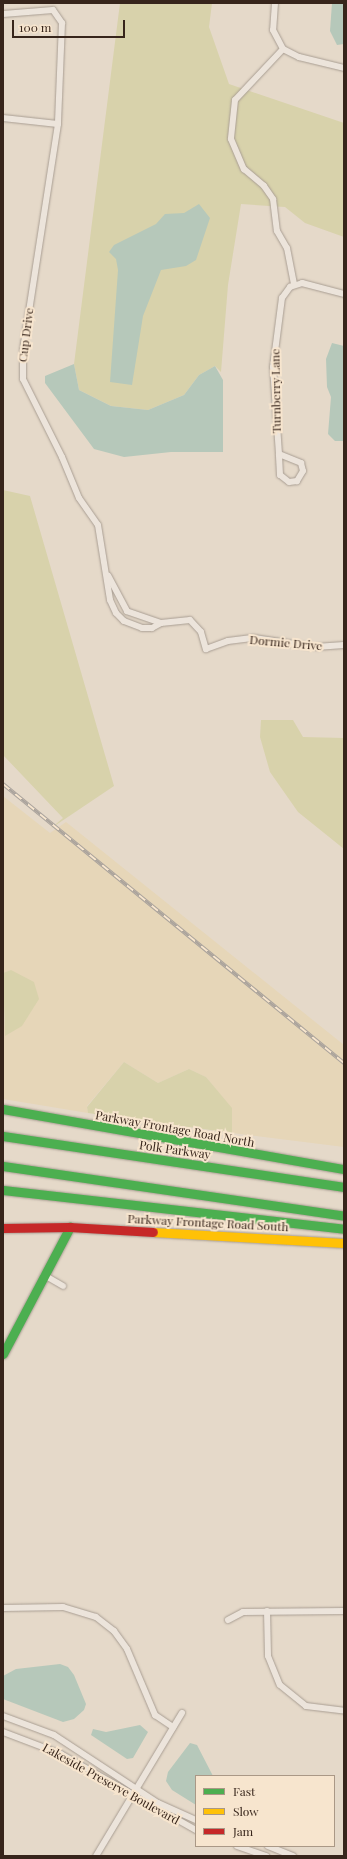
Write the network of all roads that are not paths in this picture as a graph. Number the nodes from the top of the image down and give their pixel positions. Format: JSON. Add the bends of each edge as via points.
{"nodes":[{"id":1,"x":275,"y":3,"type":"edge"},
{"id":2,"x":3,"y":14,"type":"edge"},
{"id":3,"x":283,"y":49,"type":"junction"},
{"id":4,"x":344,"y":68,"type":"edge"},
{"id":5,"x":3,"y":118,"type":"edge"},
{"id":6,"x":58,"y":124,"type":"junction"},
{"id":7,"x":294,"y":284,"type":"junction"},
{"id":8,"x":344,"y":294,"type":"edge"},
{"id":9,"x":279,"y":454,"type":"junction"},
{"id":10,"x":108,"y":576,"type":"junction"},
{"id":11,"x":132,"y":614,"type":"junction"},
{"id":12,"x":127,"y":622,"type":"junction"},
{"id":13,"x":161,"y":623,"type":"junction"},
{"id":14,"x":344,"y":645,"type":"edge"},
{"id":15,"x":3,"y":1110,"type":"edge"},
{"id":16,"x":3,"y":1136,"type":"edge"},
{"id":17,"x":3,"y":1166,"type":"edge"},
{"id":18,"x":344,"y":1169,"type":"edge"},
{"id":19,"x":344,"y":1187,"type":"edge"},
{"id":20,"x":3,"y":1190,"type":"edge"},
{"id":21,"x":344,"y":1216,"type":"edge"},
{"id":22,"x":3,"y":1228,"type":"edge"},
{"id":23,"x":70,"y":1228,"type":"junction"},
{"id":24,"x":344,"y":1229,"type":"edge"},
{"id":25,"x":344,"y":1243,"type":"edge"},
{"id":26,"x":44,"y":1275,"type":"junction"},
{"id":27,"x":63,"y":1286,"type":"dead end"},
{"id":28,"x":3,"y":1354,"type":"edge"},
{"id":29,"x":3,"y":1608,"type":"edge"},
{"id":30,"x":267,"y":1611,"type":"junction"},
{"id":31,"x":344,"y":1611,"type":"edge"},
{"id":32,"x":228,"y":1620,"type":"dead end"},
{"id":33,"x":344,"y":1711,"type":"edge"},
{"id":34,"x":182,"y":1713,"type":"dead end"},
{"id":35,"x":3,"y":1716,"type":"edge"},
{"id":36,"x":173,"y":1727,"type":"junction"},
{"id":37,"x":3,"y":1732,"type":"edge"},
{"id":38,"x":136,"y":1788,"type":"junction"},
{"id":39,"x":131,"y":1795,"type":"junction"},
{"id":40,"x":195,"y":1820,"type":"edge"},
{"id":41,"x":195,"y":1829,"type":"edge"},
{"id":42,"x":240,"y":1847,"type":"edge"},
{"id":43,"x":270,"y":1847,"type":"edge"},
{"id":44,"x":96,"y":1856,"type":"edge"},
{"id":45,"x":266,"y":1856,"type":"edge"},
{"id":46,"x":293,"y":1856,"type":"edge"}],
"edges":[{"from":1,"to":3,"type":"street","via":[[273,30]]},
{"from":2,"to":6,"type":"street","name":"Cup Drive","via":[[53,10],[59,16],[62,23]]},
{"from":3,"to":4,"type":"street","via":[[299,57]]},
{"from":3,"to":7,"type":"street","via":[[235,100],[231,138],[244,169],[264,186],[274,200],[277,231],[286,248]]},
{"from":5,"to":6,"type":"street"},
{"from":6,"to":10,"type":"street","name":"Cup Drive","via":[[23,350],[23,379],[62,457],[79,498],[98,524]]},
{"from":7,"to":8,"type":"street","via":[[309,283]]},
{"from":7,"to":9,"type":"street","name":"Turnberry Lane","via":[[282,298],[274,346],[273,390]]},
{"from":9,"to":9,"type":"street","name":"Turnberry Lane","via":[[280,475],[285,481],[297,481],[303,471],[301,463]]},
{"from":10,"to":11,"type":"street","via":[[118,598]]},
{"from":10,"to":12,"type":"street","via":[[110,600],[116,613]]},
{"from":11,"to":12,"type":"street"},
{"from":11,"to":13,"type":"street"},
{"from":12,"to":13,"type":"street","via":[[142,628],[152,628]]},
{"from":13,"to":14,"type":"street","name":"Dormie Drive","via":[[190,620],[201,632],[206,649],[228,641],[254,638],[316,647]]},
{"from":15,"to":18,"type":"main road","name":"Parkway Frontage Road North"},
{"from":16,"to":19,"type":"main road","name":"Polk Parkway"},
{"from":17,"to":21,"type":"main road"},
{"from":20,"to":24,"type":"main road"},
{"from":22,"to":23,"type":"main road","name":"Parkway Frontage Road South"},
{"from":23,"to":25,"type":"main road","name":"Parkway Frontage Road South"},
{"from":23,"to":26,"type":"main road"},
{"from":26,"to":27,"type":"street"},
{"from":26,"to":28,"type":"main road"},
{"from":29,"to":36,"type":"street","via":[[62,1607],[96,1617],[114,1631],[127,1649],[155,1715]]},
{"from":30,"to":31,"type":"street"},
{"from":30,"to":32,"type":"street","via":[[243,1612]]},
{"from":30,"to":33,"type":"street","via":[[268,1656],[280,1685],[306,1706]]},
{"from":34,"to":36,"type":"street"},
{"from":35,"to":38,"type":"street","name":"Lakeside Preserve Boulevard","via":[[54,1735]]},
{"from":36,"to":38,"type":"street"},
{"from":37,"to":39,"type":"street","name":"Lakeside Preserve Boulevard","via":[[60,1754]]},
{"from":38,"to":39,"type":"street"},
{"from":38,"to":40,"type":"street","name":"Lakeside Preserve Boulevard","via":[[158,1803]]},
{"from":39,"to":41,"type":"street","name":"Lakeside Preserve Boulevard"},
{"from":39,"to":44,"type":"street"},
{"from":42,"to":45,"type":"street"},
{"from":43,"to":46,"type":"street"}]}
